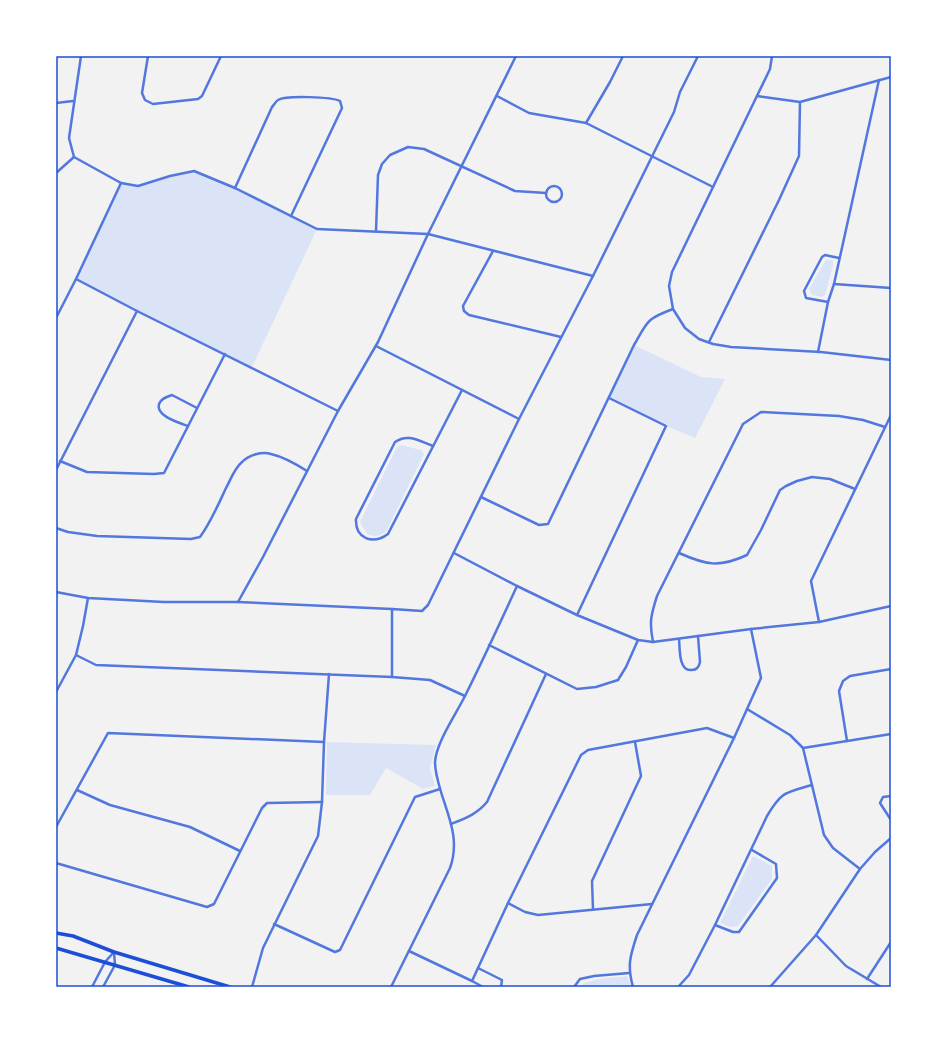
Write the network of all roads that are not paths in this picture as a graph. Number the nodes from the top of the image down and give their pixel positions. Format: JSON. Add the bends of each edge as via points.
{"nodes":[{"id":1,"x":81,"y":56,"type":"edge"},
{"id":2,"x":148,"y":56,"type":"edge"},
{"id":3,"x":221,"y":56,"type":"edge"},
{"id":4,"x":516,"y":56,"type":"edge"},
{"id":5,"x":623,"y":56,"type":"edge"},
{"id":6,"x":698,"y":56,"type":"edge"},
{"id":7,"x":772,"y":56,"type":"edge"},
{"id":8,"x":891,"y":77,"type":"edge"},
{"id":9,"x":879,"y":80,"type":"junction"},
{"id":10,"x":497,"y":96,"type":"junction"},
{"id":11,"x":757,"y":96,"type":"junction"},
{"id":12,"x":73,"y":101,"type":"junction"},
{"id":13,"x":800,"y":102,"type":"junction"},
{"id":14,"x":56,"y":103,"type":"edge"},
{"id":15,"x":586,"y":123,"type":"junction"},
{"id":16,"x":651,"y":156,"type":"junction"},
{"id":17,"x":74,"y":157,"type":"junction"},
{"id":18,"x":462,"y":167,"type":"junction"},
{"id":19,"x":56,"y":173,"type":"edge"},
{"id":20,"x":121,"y":183,"type":"junction"},
{"id":21,"x":713,"y":187,"type":"junction"},
{"id":22,"x":235,"y":188,"type":"junction"},
{"id":23,"x":546,"y":193,"type":"junction"},
{"id":24,"x":291,"y":216,"type":"junction"},
{"id":25,"x":376,"y":231,"type":"junction"},
{"id":26,"x":428,"y":234,"type":"junction"},
{"id":27,"x":493,"y":251,"type":"junction"},
{"id":28,"x":839,"y":258,"type":"junction"},
{"id":29,"x":593,"y":276,"type":"junction"},
{"id":30,"x":76,"y":279,"type":"junction"},
{"id":31,"x":834,"y":284,"type":"junction"},
{"id":32,"x":891,"y":288,"type":"edge"},
{"id":33,"x":828,"y":302,"type":"junction"},
{"id":34,"x":673,"y":309,"type":"junction"},
{"id":35,"x":137,"y":311,"type":"junction"},
{"id":36,"x":56,"y":318,"type":"edge"},
{"id":37,"x":561,"y":337,"type":"junction"},
{"id":38,"x":709,"y":342,"type":"junction"},
{"id":39,"x":376,"y":346,"type":"junction"},
{"id":40,"x":818,"y":352,"type":"junction"},
{"id":41,"x":225,"y":354,"type":"junction"},
{"id":42,"x":891,"y":360,"type":"edge"},
{"id":43,"x":462,"y":390,"type":"junction"},
{"id":44,"x":609,"y":398,"type":"junction"},
{"id":45,"x":197,"y":408,"type":"junction"},
{"id":46,"x":338,"y":411,"type":"junction"},
{"id":47,"x":891,"y":415,"type":"edge"},
{"id":48,"x":519,"y":419,"type":"junction"},
{"id":49,"x":188,"y":426,"type":"junction"},
{"id":50,"x":885,"y":427,"type":"junction"},
{"id":51,"x":433,"y":446,"type":"junction"},
{"id":52,"x":60,"y":461,"type":"junction"},
{"id":53,"x":56,"y":470,"type":"edge"},
{"id":54,"x":308,"y":471,"type":"junction"},
{"id":55,"x":855,"y":489,"type":"junction"},
{"id":56,"x":481,"y":497,"type":"junction"},
{"id":57,"x":56,"y":528,"type":"edge"},
{"id":58,"x":454,"y":553,"type":"junction"},
{"id":59,"x":679,"y":553,"type":"junction"},
{"id":60,"x":517,"y":586,"type":"junction"},
{"id":61,"x":56,"y":592,"type":"edge"},
{"id":62,"x":88,"y":598,"type":"junction"},
{"id":63,"x":238,"y":602,"type":"junction"},
{"id":64,"x":891,"y":606,"type":"edge"},
{"id":65,"x":392,"y":609,"type":"junction"},
{"id":66,"x":576,"y":615,"type":"junction"},
{"id":67,"x":819,"y":622,"type":"junction"},
{"id":68,"x":751,"y":629,"type":"junction"},
{"id":69,"x":698,"y":636,"type":"junction"},
{"id":70,"x":679,"y":639,"type":"junction"},
{"id":71,"x":638,"y":640,"type":"junction"},
{"id":72,"x":653,"y":642,"type":"junction"},
{"id":73,"x":489,"y":645,"type":"junction"},
{"id":74,"x":76,"y":655,"type":"junction"},
{"id":75,"x":891,"y":669,"type":"edge"},
{"id":76,"x":329,"y":674,"type":"junction"},
{"id":77,"x":546,"y":674,"type":"junction"},
{"id":78,"x":392,"y":677,"type":"junction"},
{"id":79,"x":56,"y":692,"type":"edge"},
{"id":80,"x":465,"y":696,"type":"junction"},
{"id":81,"x":747,"y":709,"type":"junction"},
{"id":82,"x":891,"y":734,"type":"edge"},
{"id":83,"x":734,"y":738,"type":"junction"},
{"id":84,"x":847,"y":741,"type":"junction"},
{"id":85,"x":324,"y":742,"type":"junction"},
{"id":86,"x":635,"y":742,"type":"junction"},
{"id":87,"x":803,"y":748,"type":"junction"},
{"id":88,"x":812,"y":785,"type":"junction"},
{"id":89,"x":440,"y":789,"type":"junction"},
{"id":90,"x":76,"y":790,"type":"junction"},
{"id":91,"x":891,"y":796,"type":"edge"},
{"id":92,"x":322,"y":802,"type":"junction"},
{"id":93,"x":891,"y":820,"type":"edge"},
{"id":94,"x":451,"y":824,"type":"junction"},
{"id":95,"x":56,"y":827,"type":"edge"},
{"id":96,"x":891,"y":838,"type":"edge"},
{"id":97,"x":752,"y":850,"type":"junction"},
{"id":98,"x":240,"y":851,"type":"junction"},
{"id":99,"x":56,"y":863,"type":"edge"},
{"id":100,"x":860,"y":869,"type":"junction"},
{"id":101,"x":508,"y":903,"type":"junction"},
{"id":102,"x":652,"y":904,"type":"junction"},
{"id":103,"x":593,"y":909,"type":"junction"},
{"id":104,"x":274,"y":924,"type":"junction"},
{"id":105,"x":715,"y":925,"type":"junction"},
{"id":106,"x":56,"y":933,"type":"edge"},
{"id":107,"x":816,"y":935,"type":"junction"},
{"id":108,"x":891,"y":942,"type":"edge"},
{"id":109,"x":56,"y":948,"type":"edge"},
{"id":110,"x":409,"y":951,"type":"junction"},
{"id":111,"x":114,"y":952,"type":"junction"},
{"id":112,"x":105,"y":962,"type":"junction"},
{"id":113,"x":114,"y":965,"type":"junction"},
{"id":114,"x":478,"y":968,"type":"junction"},
{"id":115,"x":629,"y":973,"type":"junction"},
{"id":116,"x":867,"y":979,"type":"junction"},
{"id":117,"x":472,"y":981,"type":"junction"},
{"id":118,"x":771,"y":986,"type":"edge"},
{"id":119,"x":92,"y":987,"type":"edge"},
{"id":120,"x":103,"y":987,"type":"edge"},
{"id":121,"x":189,"y":987,"type":"edge"},
{"id":122,"x":230,"y":987,"type":"edge"},
{"id":123,"x":252,"y":987,"type":"edge"},
{"id":124,"x":391,"y":987,"type":"edge"},
{"id":125,"x":483,"y":987,"type":"edge"},
{"id":126,"x":501,"y":987,"type":"edge"},
{"id":127,"x":574,"y":987,"type":"edge"},
{"id":128,"x":633,"y":987,"type":"edge"},
{"id":129,"x":678,"y":987,"type":"edge"},
{"id":130,"x":775,"y":987,"type":"edge"},
{"id":131,"x":881,"y":987,"type":"edge"}],
"edges":[{"from":1,"to":12,"type":"street"},
{"from":2,"to":3,"type":"street","via":[[142,93],[145,100],[153,104],[198,99],[202,96]]},
{"from":4,"to":10,"type":"street"},
{"from":5,"to":15,"type":"street"},
{"from":6,"to":16,"type":"street","via":[[680,92],[674,112]]},
{"from":7,"to":11,"type":"street","via":[[770,68]]},
{"from":8,"to":9,"type":"street"},
{"from":9,"to":13,"type":"street"},
{"from":9,"to":28,"type":"street"},
{"from":10,"to":15,"type":"street","via":[[529,113]]},
{"from":10,"to":18,"type":"street"},
{"from":11,"to":13,"type":"street"},
{"from":11,"to":21,"type":"street"},
{"from":12,"to":14,"type":"street"},
{"from":12,"to":17,"type":"street","via":[[69,138]]},
{"from":13,"to":38,"type":"street","via":[[799,156]]},
{"from":15,"to":16,"type":"street"},
{"from":16,"to":21,"type":"street"},
{"from":16,"to":29,"type":"street"},
{"from":17,"to":19,"type":"street"},
{"from":17,"to":20,"type":"street"},
{"from":18,"to":23,"type":"street","via":[[515,191]]},
{"from":18,"to":25,"type":"street","via":[[424,148],[408,148],[390,155],[382,164],[378,176]]},
{"from":18,"to":26,"type":"street"},
{"from":20,"to":22,"type":"street","via":[[138,186],[194,171]]},
{"from":20,"to":30,"type":"street"},
{"from":21,"to":34,"type":"street","via":[[672,272],[669,286]]},
{"from":22,"to":24,"type":"street"},
{"from":22,"to":24,"type":"street","via":[[277,100],[319,98],[340,101],[342,108]]},
{"from":23,"to":23,"type":"street","via":[[553,202],[560,199],[562,194],[560,189],[553,186]]},
{"from":24,"to":25,"type":"street","via":[[317,229]]},
{"from":25,"to":26,"type":"street"},
{"from":26,"to":27,"type":"street"},
{"from":26,"to":39,"type":"street"},
{"from":27,"to":29,"type":"street"},
{"from":27,"to":37,"type":"street","via":[[464,306],[464,311],[469,315]]},
{"from":28,"to":31,"type":"street"},
{"from":28,"to":33,"type":"street","via":[[825,255],[822,257],[804,291],[806,298]]},
{"from":29,"to":37,"type":"street"},
{"from":30,"to":35,"type":"street"},
{"from":30,"to":36,"type":"street"},
{"from":31,"to":32,"type":"street"},
{"from":31,"to":33,"type":"street"},
{"from":33,"to":40,"type":"street"},
{"from":34,"to":38,"type":"street","via":[[685,328],[699,339]]},
{"from":34,"to":44,"type":"street","via":[[648,320]]},
{"from":35,"to":41,"type":"street"},
{"from":35,"to":52,"type":"street"},
{"from":37,"to":48,"type":"street"},
{"from":38,"to":40,"type":"street","via":[[731,347]]},
{"from":39,"to":43,"type":"street"},
{"from":39,"to":46,"type":"street"},
{"from":40,"to":42,"type":"street"},
{"from":41,"to":45,"type":"street"},
{"from":41,"to":46,"type":"street"},
{"from":43,"to":48,"type":"street"},
{"from":43,"to":51,"type":"street"},
{"from":44,"to":56,"type":"street","via":[[548,524],[538,525]]},
{"from":44,"to":66,"type":"street","via":[[666,426]]},
{"from":45,"to":49,"type":"street"},
{"from":45,"to":49,"type":"street","via":[[172,395],[159,403],[158,409],[161,413]]},
{"from":46,"to":54,"type":"street"},
{"from":47,"to":50,"type":"street"},
{"from":48,"to":56,"type":"street"},
{"from":49,"to":52,"type":"street","via":[[164,472],[87,472]]},
{"from":50,"to":55,"type":"street"},
{"from":50,"to":59,"type":"street","via":[[840,416],[761,412],[743,424]]},
{"from":51,"to":51,"type":"street","via":[[407,437],[395,442],[356,519],[358,531],[364,537],[375,540],[388,534]]},
{"from":52,"to":53,"type":"street"},
{"from":54,"to":57,"type":"street","via":[[270,454],[260,453],[243,461],[236,469],[200,537],[191,539],[97,536]]},
{"from":54,"to":63,"type":"street"},
{"from":55,"to":59,"type":"street","via":[[830,480],[812,478],[797,481],[780,490],[747,554],[722,564],[713,564],[697,561]]},
{"from":55,"to":67,"type":"street","via":[[811,581]]},
{"from":56,"to":58,"type":"street"},
{"from":58,"to":60,"type":"street"},
{"from":58,"to":65,"type":"street","via":[[428,605],[422,610]]},
{"from":59,"to":72,"type":"street","via":[[652,611],[650,627]]},
{"from":60,"to":66,"type":"street"},
{"from":60,"to":73,"type":"street"},
{"from":61,"to":62,"type":"street"},
{"from":62,"to":63,"type":"street"},
{"from":62,"to":74,"type":"street"},
{"from":63,"to":65,"type":"street"},
{"from":64,"to":67,"type":"street"},
{"from":65,"to":78,"type":"street"},
{"from":66,"to":71,"type":"street"},
{"from":67,"to":68,"type":"street"},
{"from":68,"to":69,"type":"street"},
{"from":68,"to":81,"type":"street","via":[[762,678]]},
{"from":69,"to":70,"type":"street"},
{"from":69,"to":70,"type":"street","via":[[700,662],[694,670],[684,668],[681,663]]},
{"from":70,"to":72,"type":"street"},
{"from":71,"to":72,"type":"street"},
{"from":71,"to":77,"type":"street","via":[[618,680],[577,690]]},
{"from":73,"to":77,"type":"street"},
{"from":73,"to":80,"type":"street"},
{"from":74,"to":76,"type":"street","via":[[96,665]]},
{"from":74,"to":79,"type":"street"},
{"from":75,"to":84,"type":"street","via":[[850,676],[843,681],[840,691]]},
{"from":76,"to":78,"type":"street"},
{"from":76,"to":85,"type":"street"},
{"from":77,"to":94,"type":"street","via":[[487,802],[471,816]]},
{"from":78,"to":80,"type":"street","via":[[430,680]]},
{"from":80,"to":89,"type":"street","via":[[438,748],[435,761]]},
{"from":81,"to":83,"type":"street"},
{"from":81,"to":87,"type":"street","via":[[790,735]]},
{"from":82,"to":84,"type":"street"},
{"from":83,"to":86,"type":"street","via":[[707,728]]},
{"from":83,"to":102,"type":"street"},
{"from":84,"to":87,"type":"street"},
{"from":85,"to":90,"type":"street","via":[[108,733]]},
{"from":85,"to":92,"type":"street"},
{"from":86,"to":101,"type":"street","via":[[588,750],[581,755]]},
{"from":86,"to":103,"type":"street","via":[[641,776],[592,881]]},
{"from":87,"to":88,"type":"street"},
{"from":88,"to":97,"type":"street","via":[[786,793],[776,801]]},
{"from":88,"to":100,"type":"street","via":[[824,836],[833,848]]},
{"from":89,"to":94,"type":"street"},
{"from":89,"to":104,"type":"street","via":[[415,797],[340,950],[335,952]]},
{"from":90,"to":95,"type":"street"},
{"from":90,"to":98,"type":"street","via":[[110,805],[190,827]]},
{"from":91,"to":93,"type":"street","via":[[883,797],[880,803]]},
{"from":92,"to":98,"type":"street","via":[[267,803]]},
{"from":92,"to":104,"type":"street","via":[[318,836]]},
{"from":94,"to":110,"type":"street","via":[[454,857]]},
{"from":96,"to":100,"type":"street"},
{"from":97,"to":105,"type":"street"},
{"from":97,"to":105,"type":"street","via":[[776,864],[777,878],[739,932]]},
{"from":98,"to":99,"type":"street","via":[[214,904],[207,907]]},
{"from":100,"to":107,"type":"street"},
{"from":101,"to":103,"type":"street","via":[[525,912],[538,915]]},
{"from":101,"to":114,"type":"street"},
{"from":102,"to":103,"type":"street"},
{"from":102,"to":115,"type":"street","via":[[630,955]]},
{"from":104,"to":123,"type":"street","via":[[263,948]]},
{"from":105,"to":129,"type":"street","via":[[689,975]]},
{"from":106,"to":111,"type":"main road","via":[[73,936]]},
{"from":107,"to":116,"type":"street","via":[[846,966]]},
{"from":107,"to":118,"type":"street"},
{"from":108,"to":116,"type":"street"},
{"from":109,"to":112,"type":"main road"},
{"from":110,"to":117,"type":"street"},
{"from":110,"to":124,"type":"street"},
{"from":111,"to":112,"type":"street"},
{"from":111,"to":113,"type":"street"},
{"from":111,"to":122,"type":"main road"},
{"from":112,"to":113,"type":"main road"},
{"from":112,"to":119,"type":"street"},
{"from":113,"to":120,"type":"street"},
{"from":113,"to":121,"type":"main road"},
{"from":114,"to":117,"type":"street"},
{"from":114,"to":126,"type":"street","via":[[502,980]]},
{"from":115,"to":127,"type":"street","via":[[594,976],[580,980]]},
{"from":115,"to":128,"type":"street"},
{"from":116,"to":131,"type":"street"},
{"from":117,"to":125,"type":"street"},
{"from":118,"to":130,"type":"street"}]}
